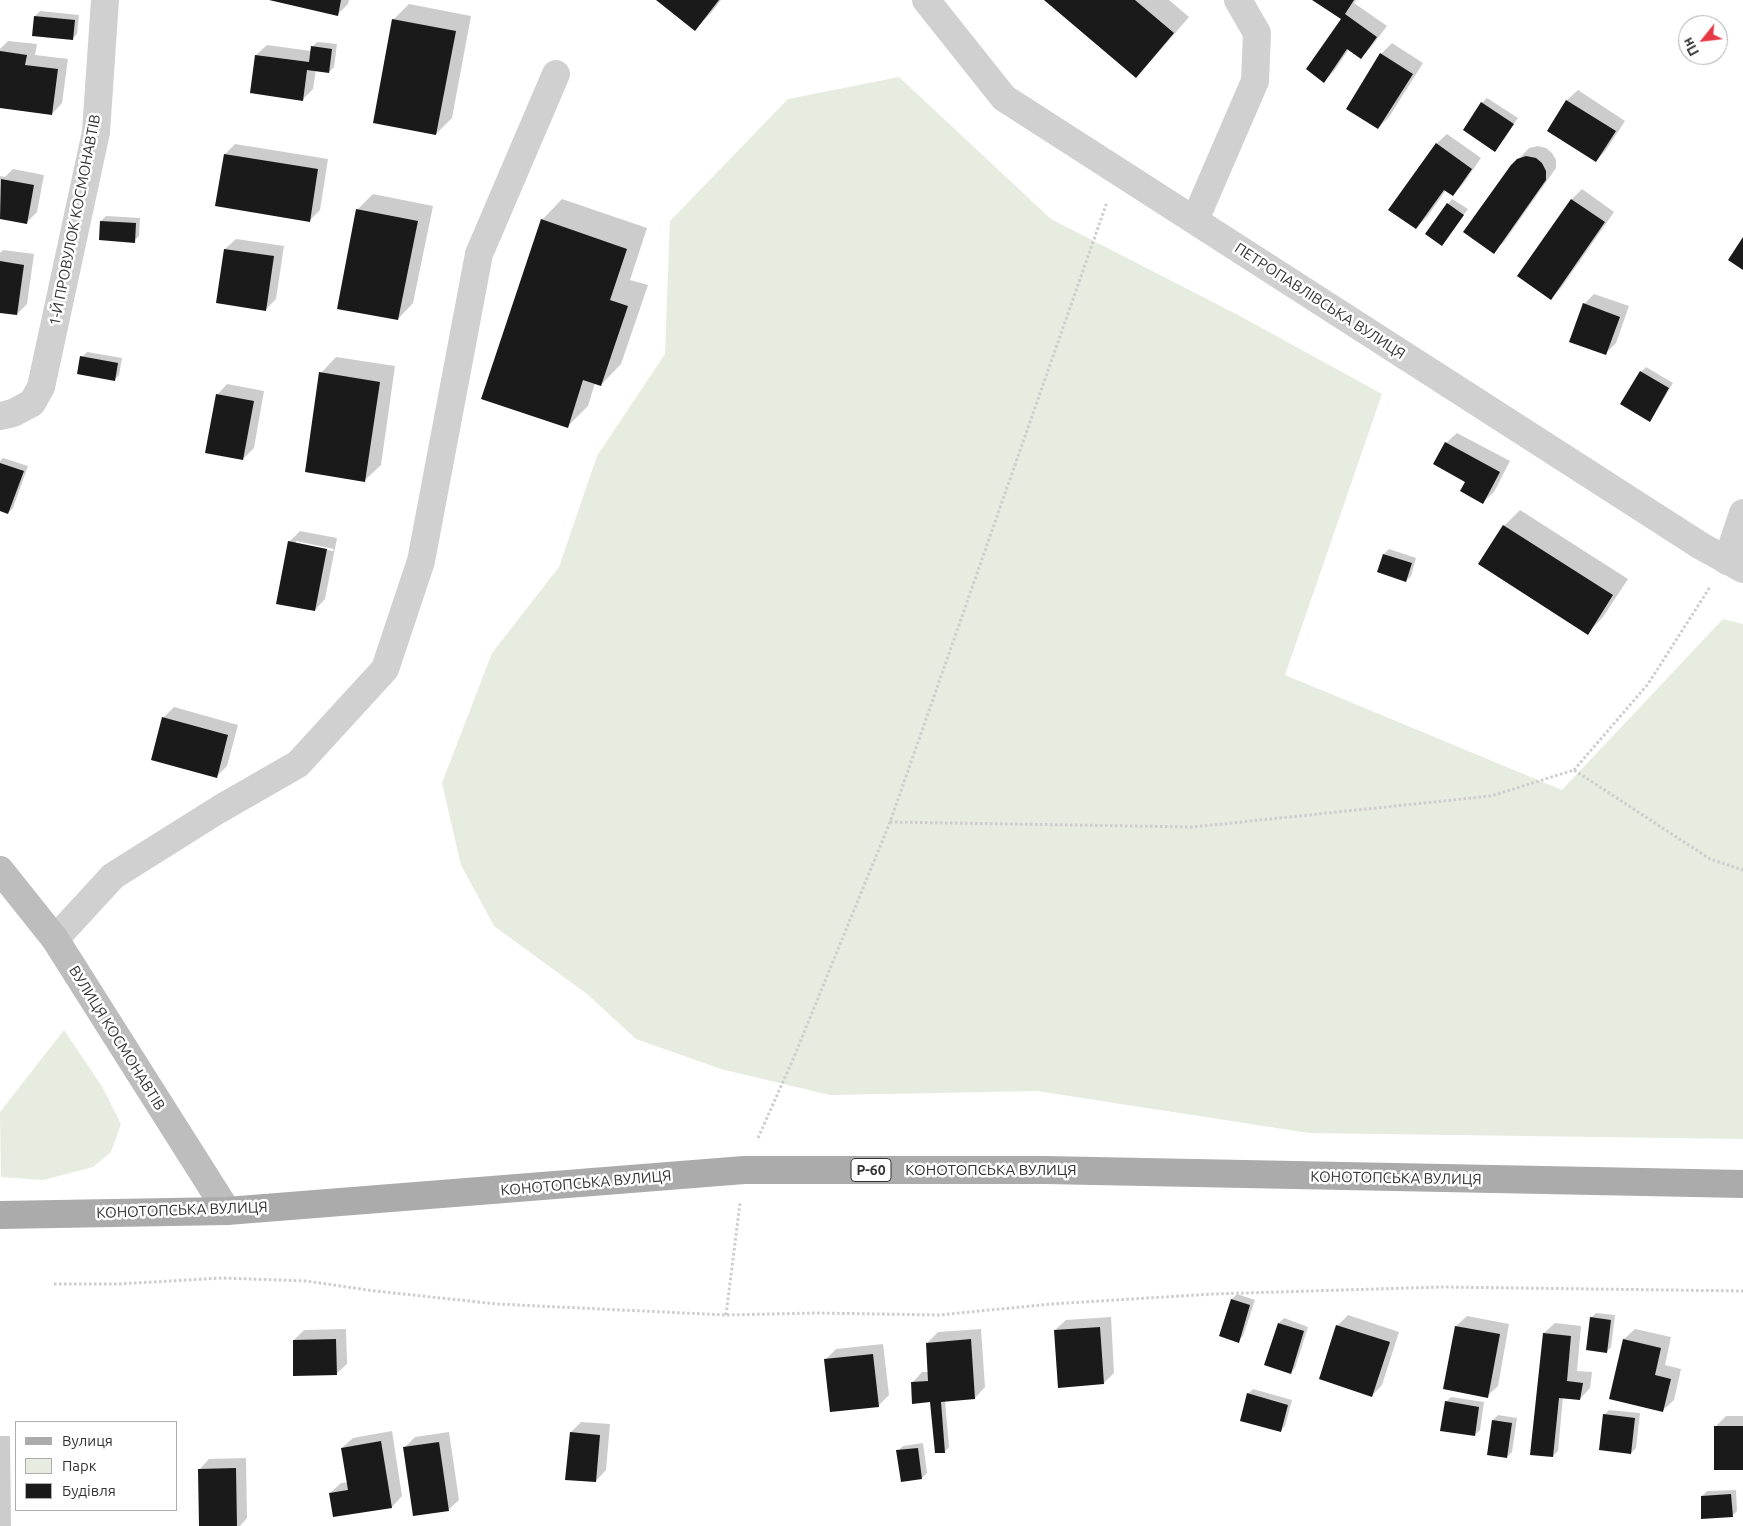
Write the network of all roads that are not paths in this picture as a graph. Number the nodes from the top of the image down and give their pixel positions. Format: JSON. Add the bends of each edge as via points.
{"nodes":[{"id":1,"x":106,"y":0,"type":"edge"},
{"id":2,"x":926,"y":0,"type":"edge"},
{"id":3,"x":1238,"y":0,"type":"edge"},
{"id":4,"x":556,"y":74,"type":"dead end"},
{"id":5,"x":1195,"y":220,"type":"junction"},
{"id":6,"x":0,"y":416,"type":"edge"},
{"id":7,"x":1743,"y":513,"type":"edge"},
{"id":8,"x":1735,"y":565,"type":"edge"},
{"id":9,"x":0,"y":870,"type":"edge"},
{"id":10,"x":55,"y":939,"type":"junction"},
{"id":11,"x":1743,"y":1184,"type":"edge"},
{"id":12,"x":227,"y":1211,"type":"junction"},
{"id":13,"x":0,"y":1215,"type":"edge"}],
"edges":[{"from":1,"to":6,"type":"street","name":"1-Й ПРОВУЛОК КОСМОНАВТІВ","via":[[96,132],[41,387],[32,402]]},
{"from":2,"to":5,"type":"street","name":"ПЕТРОПАВЛІВСЬКА ВУЛИЦЯ","via":[[1004,98]]},
{"from":3,"to":5,"type":"street","via":[[1256,33],[1254,81]]},
{"from":4,"to":10,"type":"street","via":[[479,254],[421,561],[385,669],[298,764],[113,876]]},
{"from":5,"to":8,"type":"street","name":"ПЕТРОПАВЛІВСЬКА ВУЛИЦЯ","via":[[1692,541]]},
{"from":7,"to":8,"type":"street"},
{"from":9,"to":10,"type":"street","name":"ВУЛИЦЯ КОСМОНАВТІВ"},
{"from":10,"to":12,"type":"street","name":"ВУЛИЦЯ КОСМОНАВТІВ"},
{"from":11,"to":12,"type":"main road","name":"КОНОТОПСЬКА ВУЛИЦЯ","number":"Р-60","via":[[1045,1170],[744,1170]]},
{"from":12,"to":13,"type":"main road","name":"КОНОТОПСЬКА ВУЛИЦЯ","number":"Р-60"}]}
